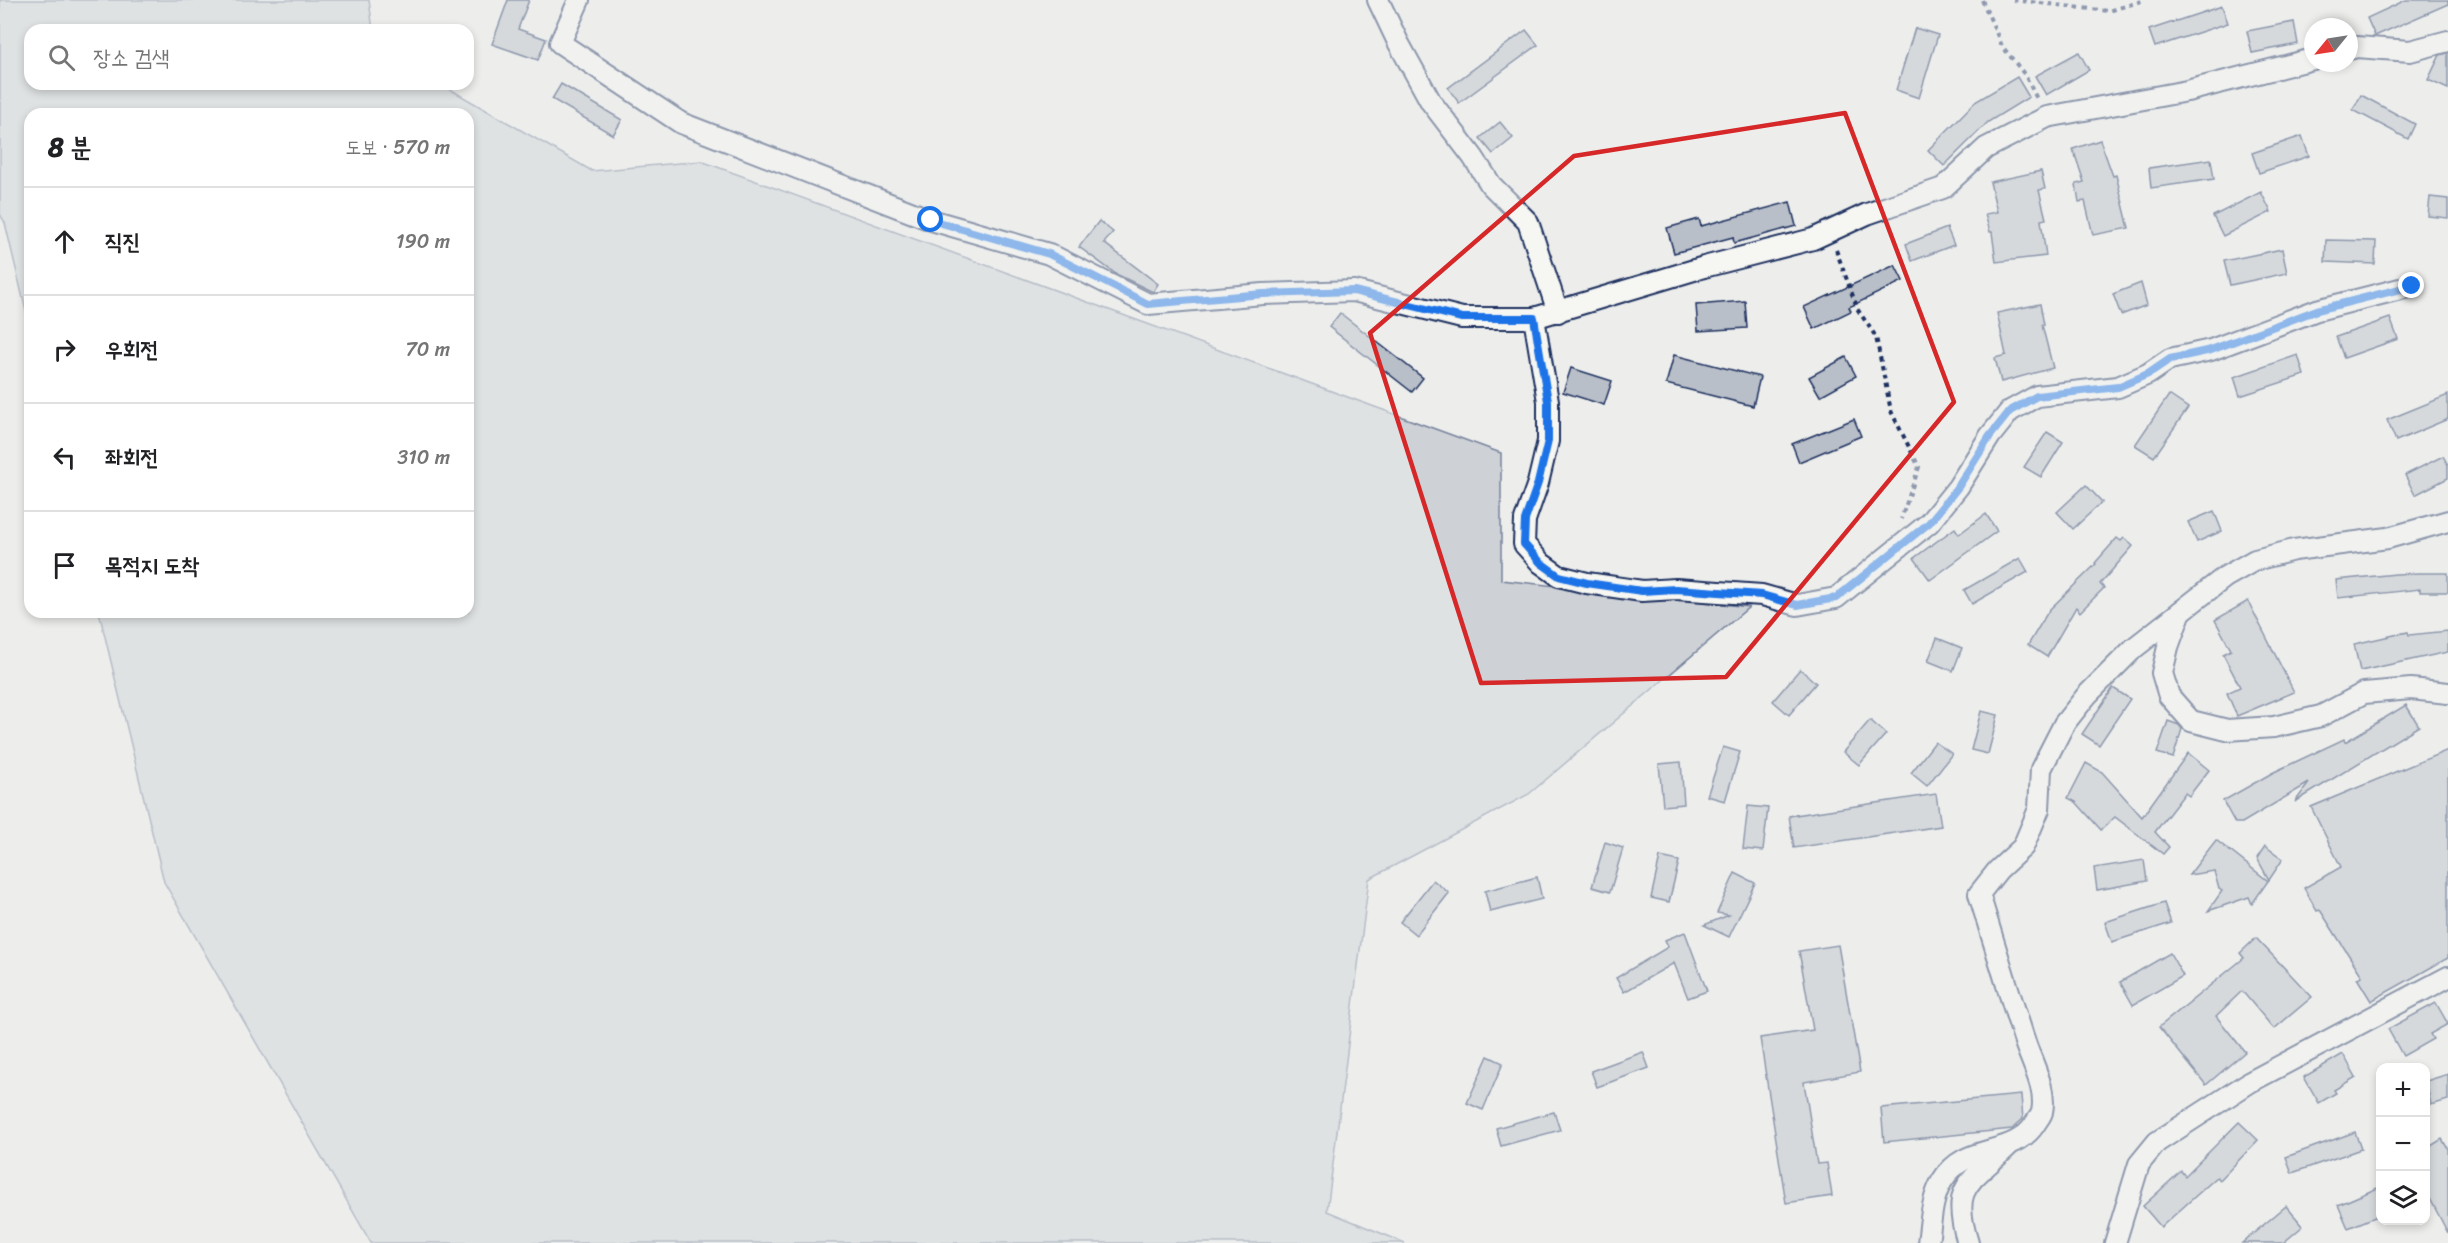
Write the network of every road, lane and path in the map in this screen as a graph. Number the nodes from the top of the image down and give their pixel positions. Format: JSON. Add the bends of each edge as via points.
{"nodes":[{"id":1,"x":579,"y":0,"type":"edge"},
{"id":2,"x":1378,"y":0,"type":"edge"},
{"id":3,"x":1982,"y":0,"type":"edge"},
{"id":4,"x":2013,"y":0,"type":"edge"},
{"id":5,"x":2145,"y":0,"type":"edge"},
{"id":6,"x":2448,"y":41,"type":"edge"},
{"id":7,"x":2358,"y":47,"type":"edge"},
{"id":8,"x":2304,"y":61,"type":"edge"},
{"id":9,"x":2047,"y":117,"type":"junction"},
{"id":10,"x":1830,"y":231,"type":"junction"},
{"id":11,"x":2412,"y":286,"type":"dead end"},
{"id":12,"x":1558,"y":312,"type":"junction"},
{"id":13,"x":1534,"y":318,"type":"junction"},
{"id":14,"x":2448,"y":521,"type":"edge"},
{"id":15,"x":1900,"y":523,"type":"dead end"},
{"id":16,"x":2181,"y":611,"type":"junction"},
{"id":17,"x":2448,"y":693,"type":"edge"},
{"id":18,"x":2448,"y":977,"type":"edge"},
{"id":19,"x":2008,"y":1146,"type":"junction"},
{"id":20,"x":1928,"y":1243,"type":"edge"},
{"id":21,"x":1968,"y":1243,"type":"edge"},
{"id":22,"x":2115,"y":1243,"type":"edge"}],
"edges":[{"from":1,"to":13,"type":"street","via":[[560,43],[681,123],[931,220],[1049,254],[1148,304],[1354,291],[1462,318]]},
{"from":2,"to":12,"type":"street","via":[[1431,102],[1491,185],[1528,222]]},
{"from":3,"to":9,"type":"path","via":[[2002,46],[2025,75]]},
{"from":4,"to":5,"type":"path","via":[[2109,11]]},
{"from":6,"to":7,"type":"street","via":[[2410,51]]},
{"from":8,"to":9,"type":"street","via":[[2187,91]]},
{"from":9,"to":10,"type":"street","via":[[1986,148],[1943,188]]},
{"from":10,"to":12,"type":"street"},
{"from":10,"to":15,"type":"path","via":[[1850,292],[1876,337],[1891,411],[1919,467]]},
{"from":11,"to":13,"type":"street","via":[[2317,310],[2211,350],[2170,359],[2118,387],[2037,396],[2010,411],[1929,523],[1836,598],[1797,605],[1762,595],[1676,589],[1642,591],[1587,583],[1559,576],[1541,563],[1524,544],[1525,520],[1548,441],[1548,401]]},
{"from":12,"to":13,"type":"street"},
{"from":14,"to":16,"type":"street","via":[[2388,538],[2294,550],[2255,560],[2225,577]]},
{"from":16,"to":17,"type":"street","via":[[2162,673],[2169,696],[2192,721],[2227,730],[2274,727],[2321,716],[2364,693],[2411,688]]},
{"from":16,"to":19,"type":"street","via":[[2134,648],[2064,724],[2041,769],[2039,809],[2023,848],[1979,894],[2041,1086],[2042,1113],[2028,1135]]},
{"from":18,"to":22,"type":"street","via":[[2250,1082],[2157,1142],[2139,1164]]},
{"from":19,"to":20,"type":"street","via":[[1983,1150],[1962,1160],[1942,1180],[1933,1200]]},
{"from":19,"to":21,"type":"street","via":[[1975,1175],[1960,1198]]}]}
